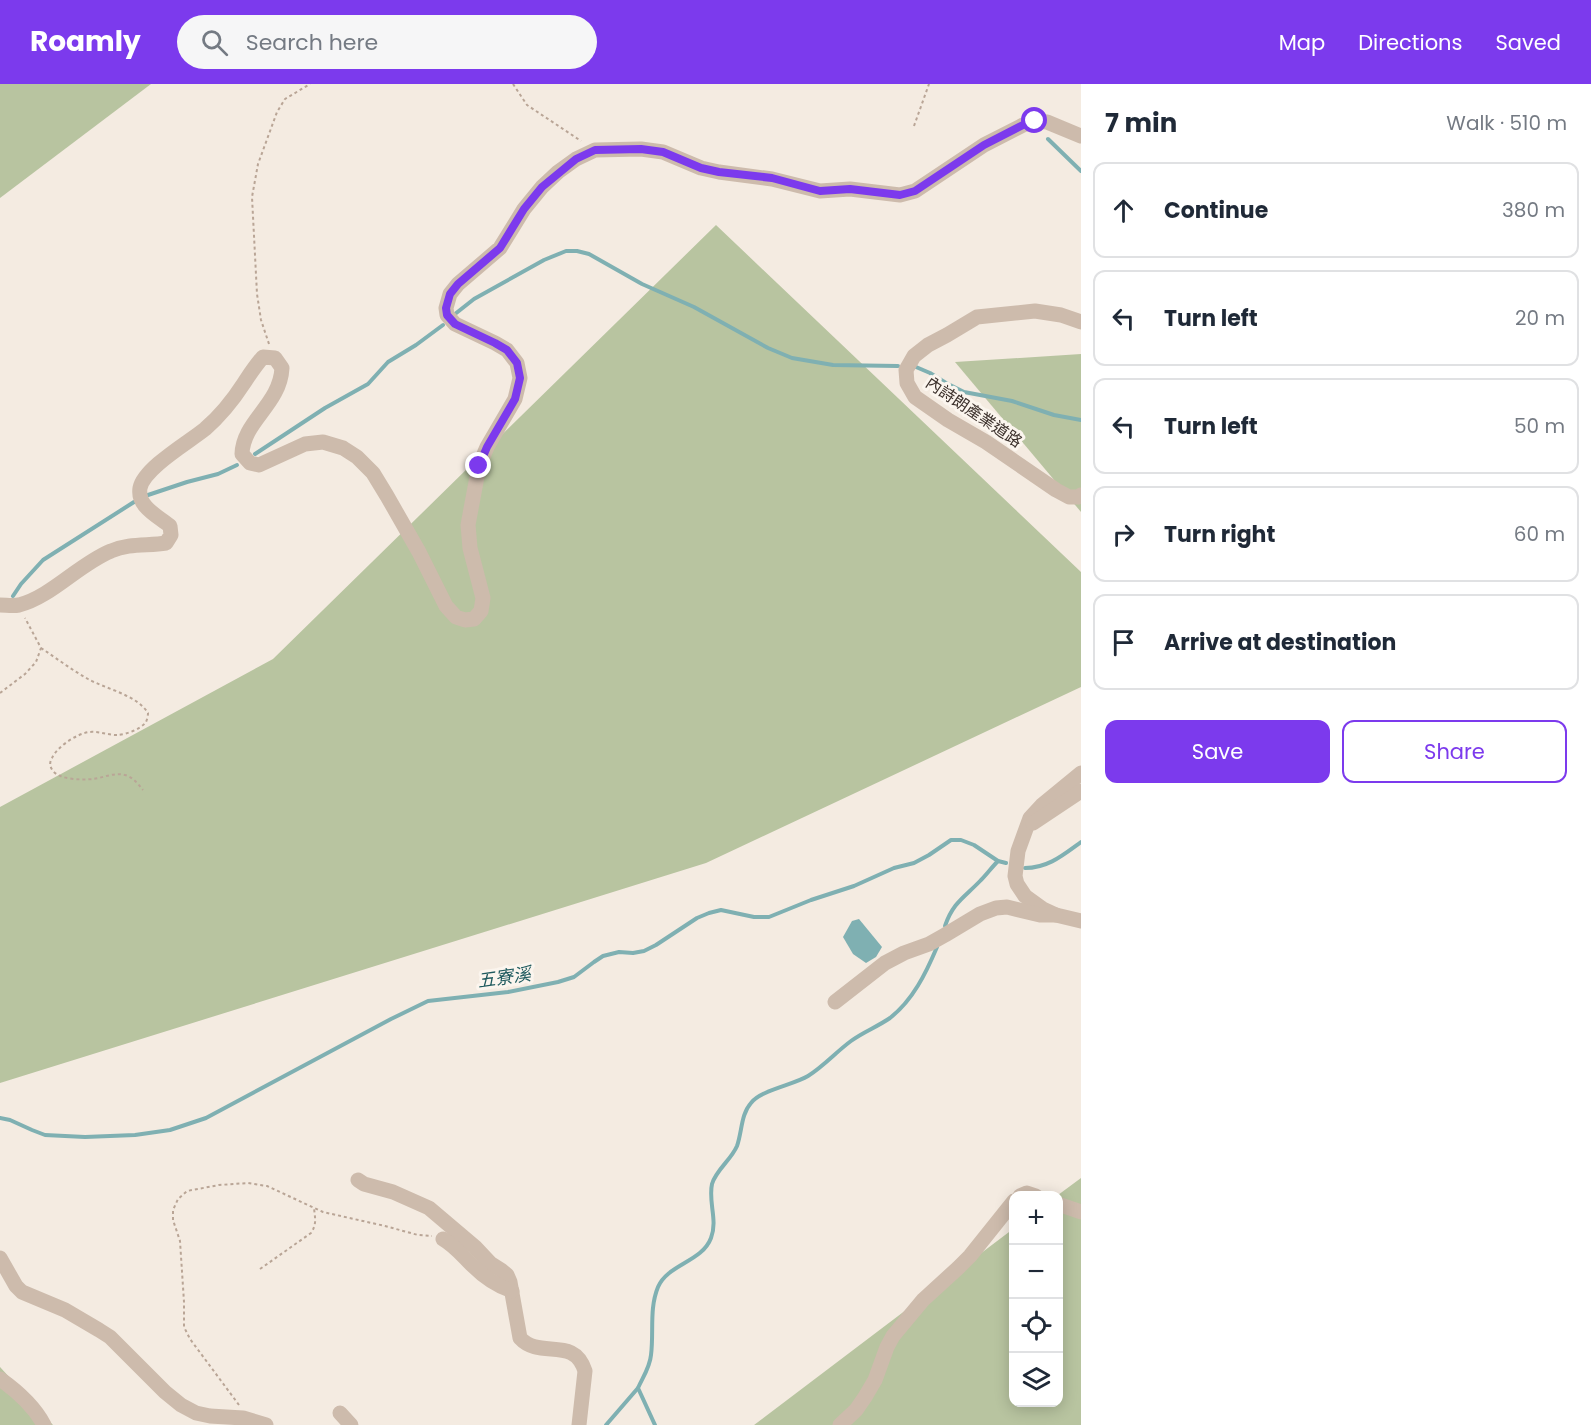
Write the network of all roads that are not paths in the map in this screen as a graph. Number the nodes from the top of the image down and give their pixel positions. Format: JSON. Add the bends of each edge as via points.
{"nodes":[{"id":1,"x":1081,"y":136,"type":"edge"},
{"id":2,"x":1081,"y":322,"type":"edge"},
{"id":3,"x":1081,"y":495,"type":"edge"},
{"id":4,"x":0,"y":605,"type":"edge"},
{"id":5,"x":1081,"y":773,"type":"edge"},
{"id":6,"x":1081,"y":791,"type":"edge"},
{"id":7,"x":1025,"y":827,"type":"junction"},
{"id":8,"x":1056,"y":915,"type":"junction"},
{"id":9,"x":1081,"y":921,"type":"edge"},
{"id":10,"x":835,"y":1002,"type":"dead end"},
{"id":11,"x":358,"y":1180,"type":"dead end"},
{"id":12,"x":1063,"y":1205,"type":"edge"},
{"id":13,"x":1009,"y":1207,"type":"edge"},
{"id":14,"x":1081,"y":1212,"type":"edge"},
{"id":15,"x":443,"y":1239,"type":"road end"},
{"id":16,"x":0,"y":1258,"type":"edge"},
{"id":17,"x":512,"y":1291,"type":"junction"},
{"id":18,"x":0,"y":1378,"type":"edge"},
{"id":19,"x":340,"y":1413,"type":"dead end"},
{"id":20,"x":243,"y":1421,"type":"edge"},
{"id":21,"x":44,"y":1425,"type":"edge"},
{"id":22,"x":266,"y":1425,"type":"edge"},
{"id":23,"x":351,"y":1425,"type":"edge"},
{"id":24,"x":579,"y":1425,"type":"edge"},
{"id":25,"x":840,"y":1425,"type":"edge"}],
"edges":[{"from":1,"to":4,"type":"lane","via":[[1035,121],[984,145],[915,191],[900,195],[850,189],[820,191],[772,178],[701,168],[663,152],[641,149],[595,150],[576,159],[542,187],[500,248],[450,294],[446,308],[455,324],[507,350],[517,363],[520,378],[515,399],[479,466],[468,525],[483,598],[482,611],[474,619],[456,617],[446,606],[387,496],[357,457],[323,442],[305,444],[259,465],[250,463],[242,454],[243,443],[282,381],[282,368],[275,358],[263,357],[230,404],[206,429],[161,462],[140,487],[141,501],[170,526],[171,535],[166,543],[112,550],[86,563],[40,597],[17,606]]},
{"from":2,"to":3,"type":"lane","name":"內詩朗產業道路","via":[[1035,311],[977,317],[928,345],[914,356],[906,370],[907,383],[915,397],[1056,490],[1069,496]]},
{"from":5,"to":7,"type":"lane","via":[[1042,805]]},
{"from":6,"to":7,"type":"lane"},
{"from":7,"to":8,"type":"lane","via":[[1016,861],[1017,884],[1025,896]]},
{"from":8,"to":9,"type":"lane"},
{"from":8,"to":10,"type":"lane","via":[[996,908],[885,963]]},
{"from":11,"to":17,"type":"lane","via":[[429,1208],[507,1275]]},
{"from":12,"to":14,"type":"lane"},
{"from":13,"to":25,"type":"lane","via":[[970,1256],[923,1300],[893,1336],[865,1397]]},
{"from":15,"to":17,"type":"lane","via":[[500,1287]]},
{"from":16,"to":20,"type":"lane","via":[[22,1292],[65,1310],[110,1337],[181,1405],[196,1413]]},
{"from":17,"to":24,"type":"lane","via":[[524,1343],[571,1352],[582,1362],[585,1371]]},
{"from":18,"to":21,"type":"lane"},
{"from":19,"to":23,"type":"lane"},
{"from":20,"to":22,"type":"lane"}]}
